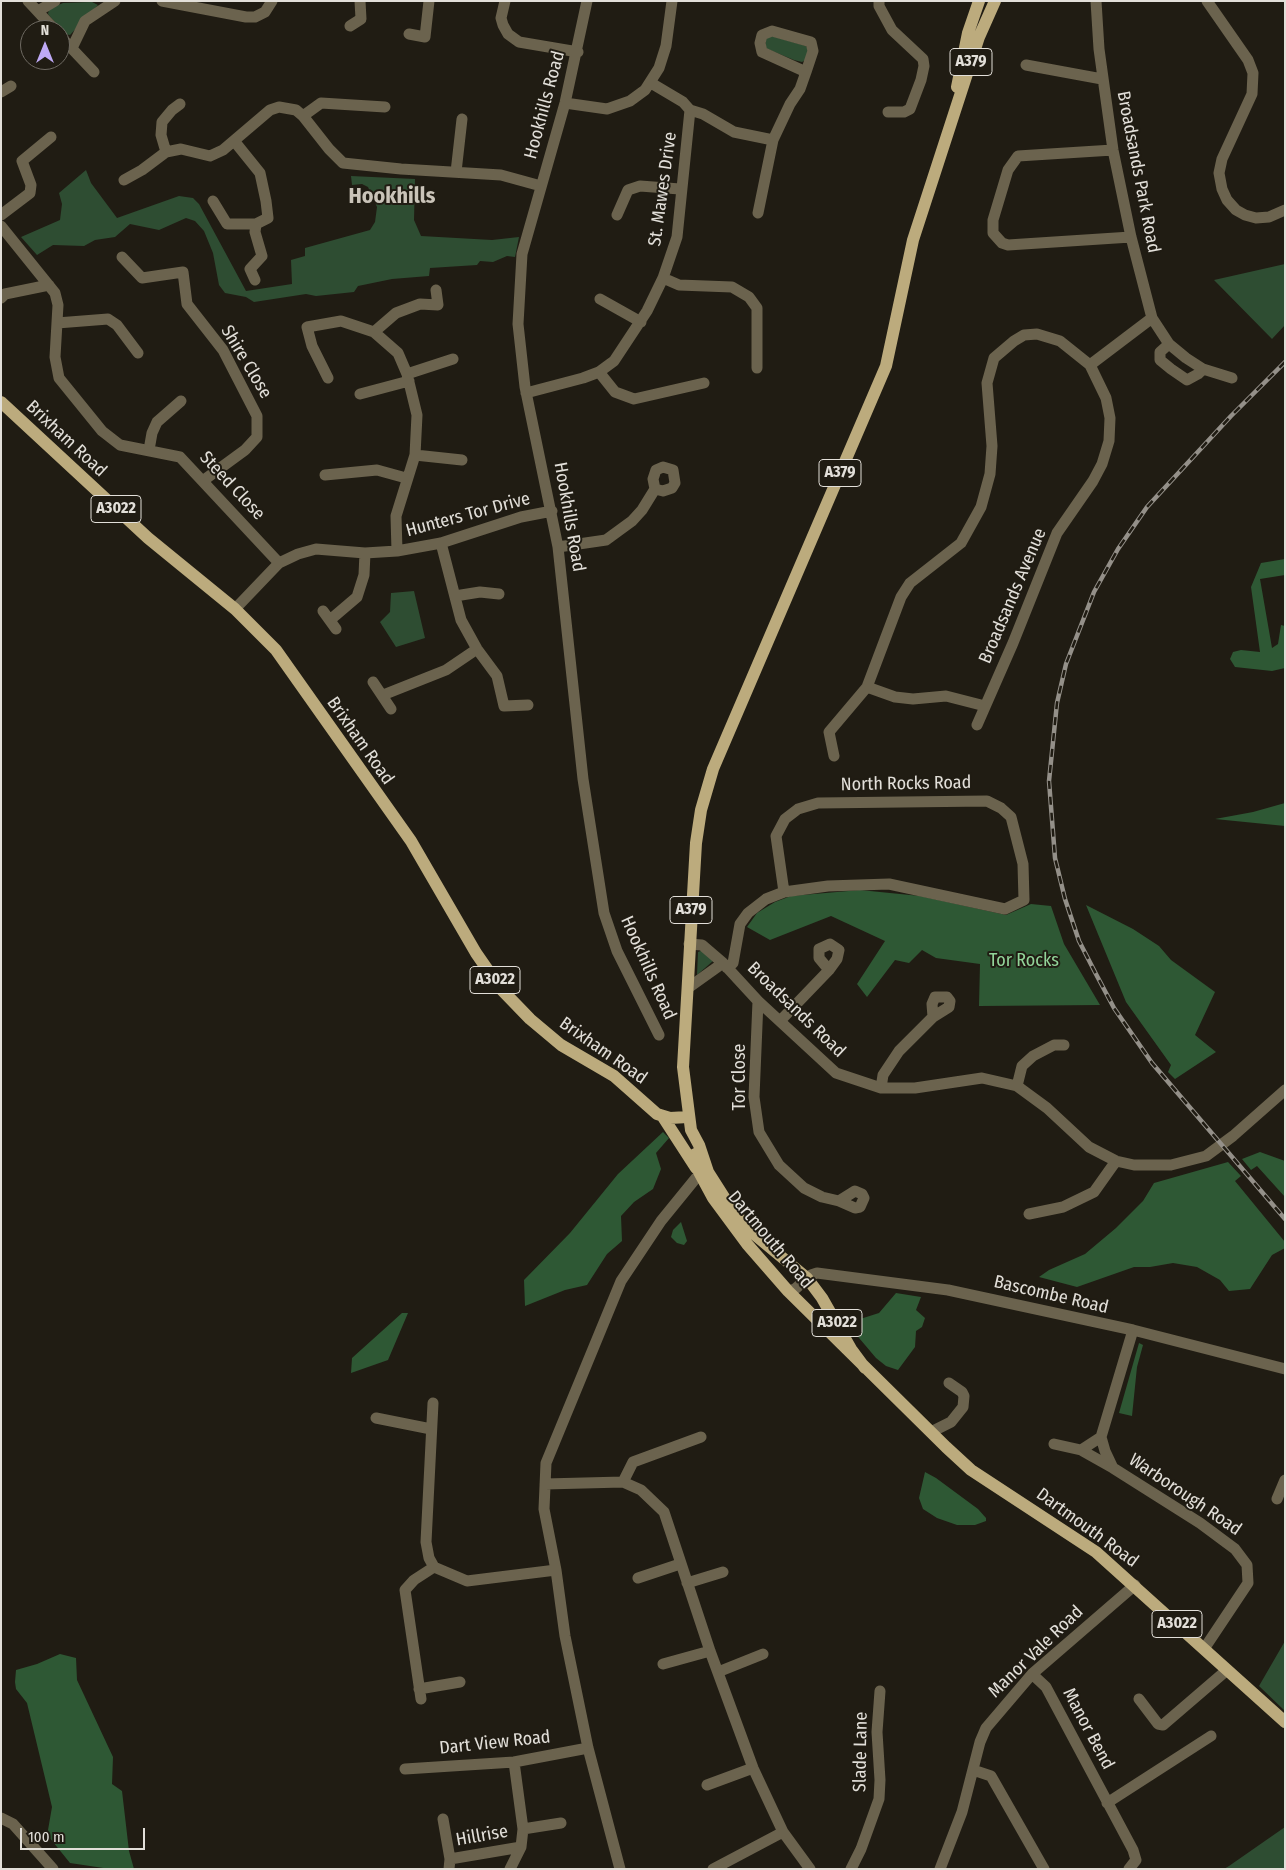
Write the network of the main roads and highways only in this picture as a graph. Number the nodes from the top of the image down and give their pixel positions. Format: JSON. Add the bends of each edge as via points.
{"nodes":[{"id":1,"x":979,"y":1,"type":"edge"},
{"id":2,"x":994,"y":2,"type":"edge"},
{"id":3,"x":952,"y":124,"type":"junction"},
{"id":4,"x":1,"y":402,"type":"edge"},
{"id":5,"x":663,"y":1117,"type":"junction"},
{"id":6,"x":688,"y":1117,"type":"junction"},
{"id":7,"x":702,"y":1173,"type":"junction"},
{"id":8,"x":866,"y":1368,"type":"junction"},
{"id":9,"x":1285,"y":1722,"type":"edge"}],
"edges":[{"from":1,"to":3,"type":"main road","number":"A379","via":[[958,78]]},
{"from":2,"to":3,"type":"main road","number":"A379","via":[[979,37]]},
{"from":3,"to":6,"type":"main road","number":"A379","via":[[913,240],[886,366],[707,788],[696,843],[689,944],[683,1067]]},
{"from":4,"to":5,"type":"main road","name":"Brixham Road","number":"A3022","via":[[148,538],[235,609],[276,650],[411,842],[476,953],[501,989],[561,1045],[614,1076]]},
{"from":5,"to":6,"type":"main road"},
{"from":5,"to":7,"type":"main road","name":"Brixham Road","number":"A3022"},
{"from":6,"to":7,"type":"main road"},
{"from":7,"to":8,"type":"main road","name":"Dartmouth Road","number":"A3022","via":[[722,1213],[788,1291]]},
{"from":7,"to":8,"type":"main road","name":"Dartmouth Road","number":"A3022","via":[[749,1230],[807,1278]]},
{"from":8,"to":9,"type":"main road","name":"Dartmouth Road","number":"A3022","via":[[971,1470],[1096,1552]]}]}
